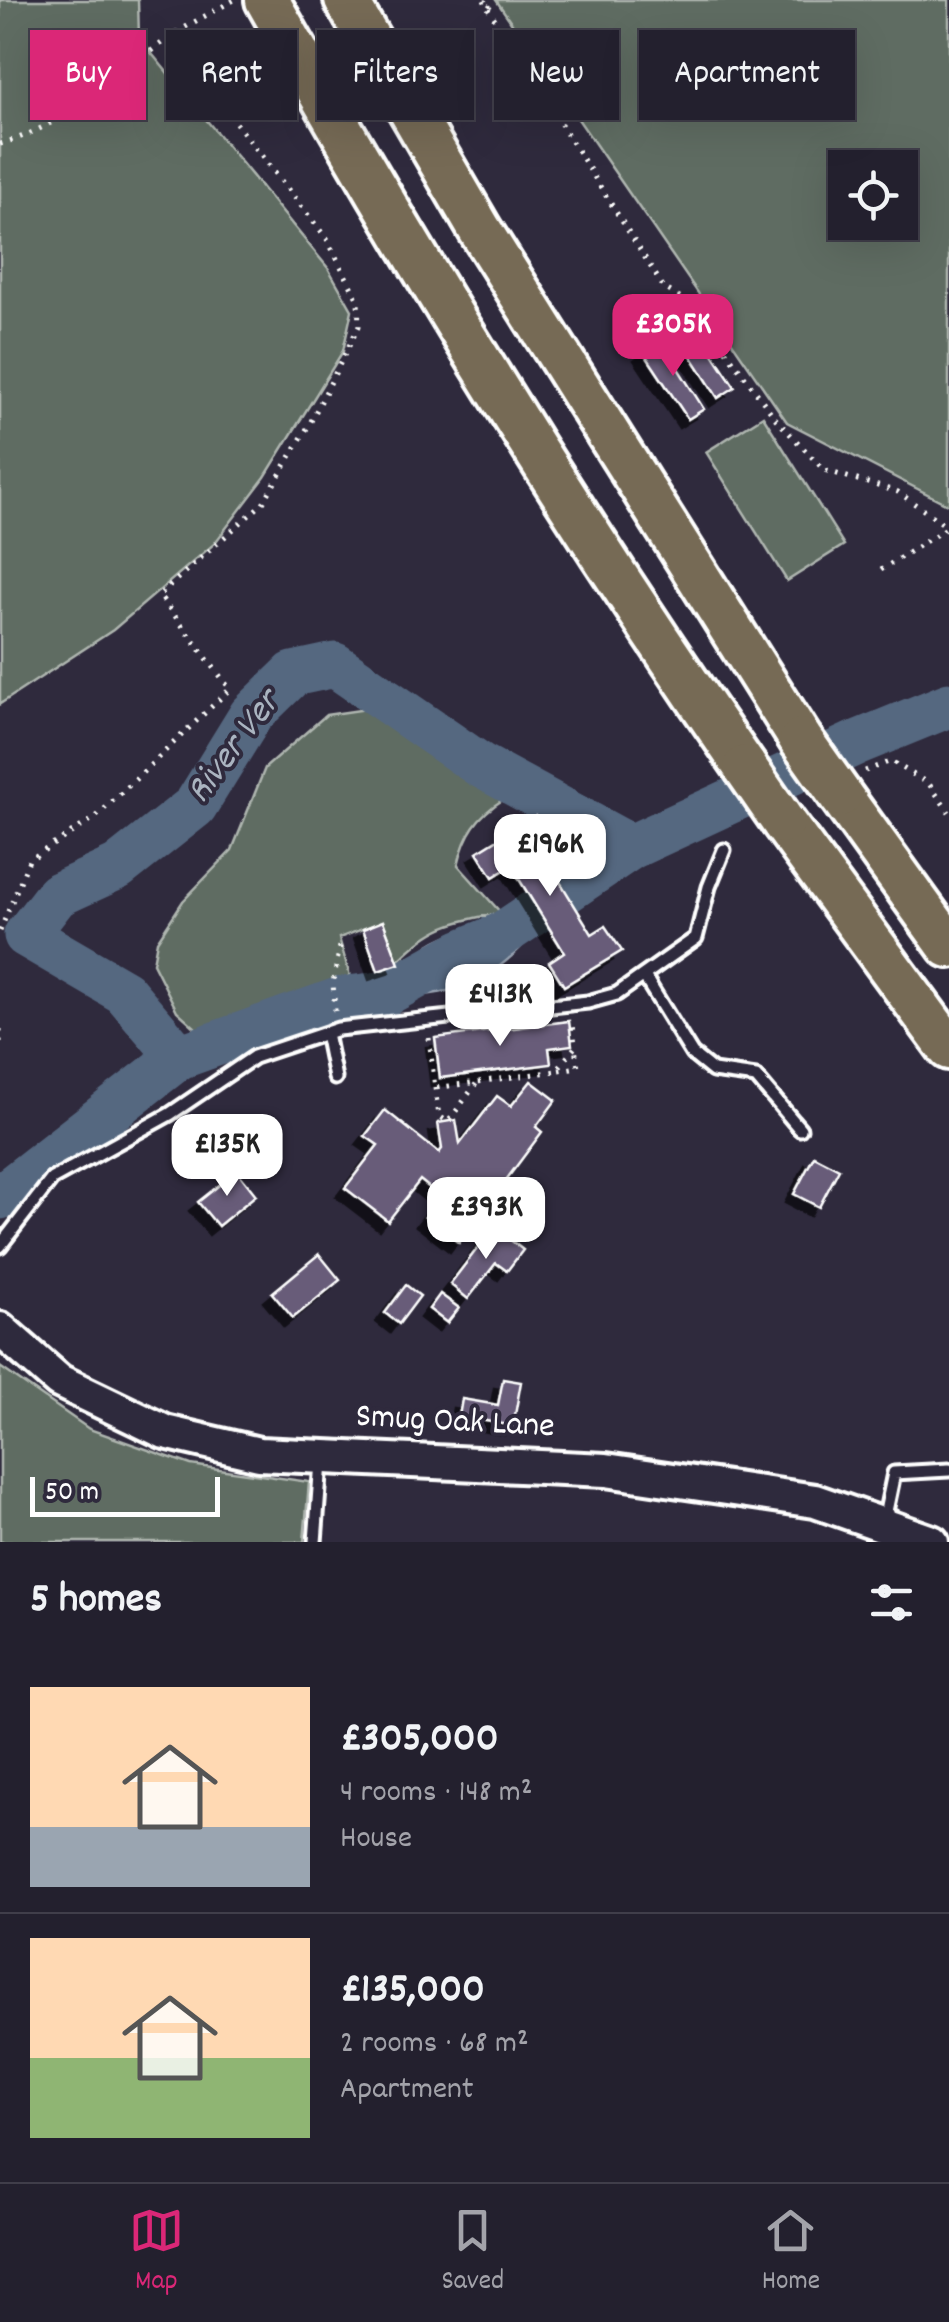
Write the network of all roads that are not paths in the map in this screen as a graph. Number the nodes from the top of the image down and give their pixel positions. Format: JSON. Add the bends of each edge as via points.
{"nodes":[{"id":1,"x":267,"y":0,"type":"edge"},
{"id":2,"x":346,"y":0,"type":"edge"},
{"id":3,"x":724,"y":850,"type":"dead end"},
{"id":4,"x":949,"y":946,"type":"edge"},
{"id":5,"x":644,"y":976,"type":"junction"},
{"id":6,"x":326,"y":1033,"type":"junction"},
{"id":7,"x":949,"y":1048,"type":"edge"},
{"id":8,"x":334,"y":1078,"type":"dead end"},
{"id":9,"x":800,"y":1129,"type":"dead end"},
{"id":10,"x":0,"y":1246,"type":"edge"},
{"id":11,"x":0,"y":1329,"type":"edge"},
{"id":12,"x":321,"y":1457,"type":"junction"},
{"id":13,"x":949,"y":1470,"type":"edge"},
{"id":14,"x":884,"y":1525,"type":"junction"},
{"id":15,"x":315,"y":1542,"type":"edge"},
{"id":16,"x":932,"y":1542,"type":"edge"}],
"edges":[{"from":1,"to":7,"type":"highway","bridge":true,"via":[[378,196],[675,665]]},
{"from":2,"to":4,"type":"highway","bridge":true,"via":[[480,230],[801,740],[853,783]]},
{"from":3,"to":5,"type":"lane","via":[[696,938]]},
{"from":5,"to":6,"type":"lane","via":[[617,994],[571,1004]]},
{"from":5,"to":9,"type":"lane","via":[[692,1054],[714,1071],[756,1077]]},
{"from":6,"to":8,"type":"lane"},
{"from":6,"to":10,"type":"lane","via":[[254,1057],[170,1114],[52,1179]]},
{"from":11,"to":12,"type":"street","name":"Smug Oak Lane","via":[[59,1381],[165,1432],[259,1454]]},
{"from":12,"to":14,"type":"street","name":"Smug Oak Lane","via":[[606,1470],[815,1500]]},
{"from":12,"to":15,"type":"lane"},
{"from":13,"to":14,"type":"lane","via":[[894,1473]]},
{"from":14,"to":16,"type":"street","name":"Smug Oak Lane"}]}
